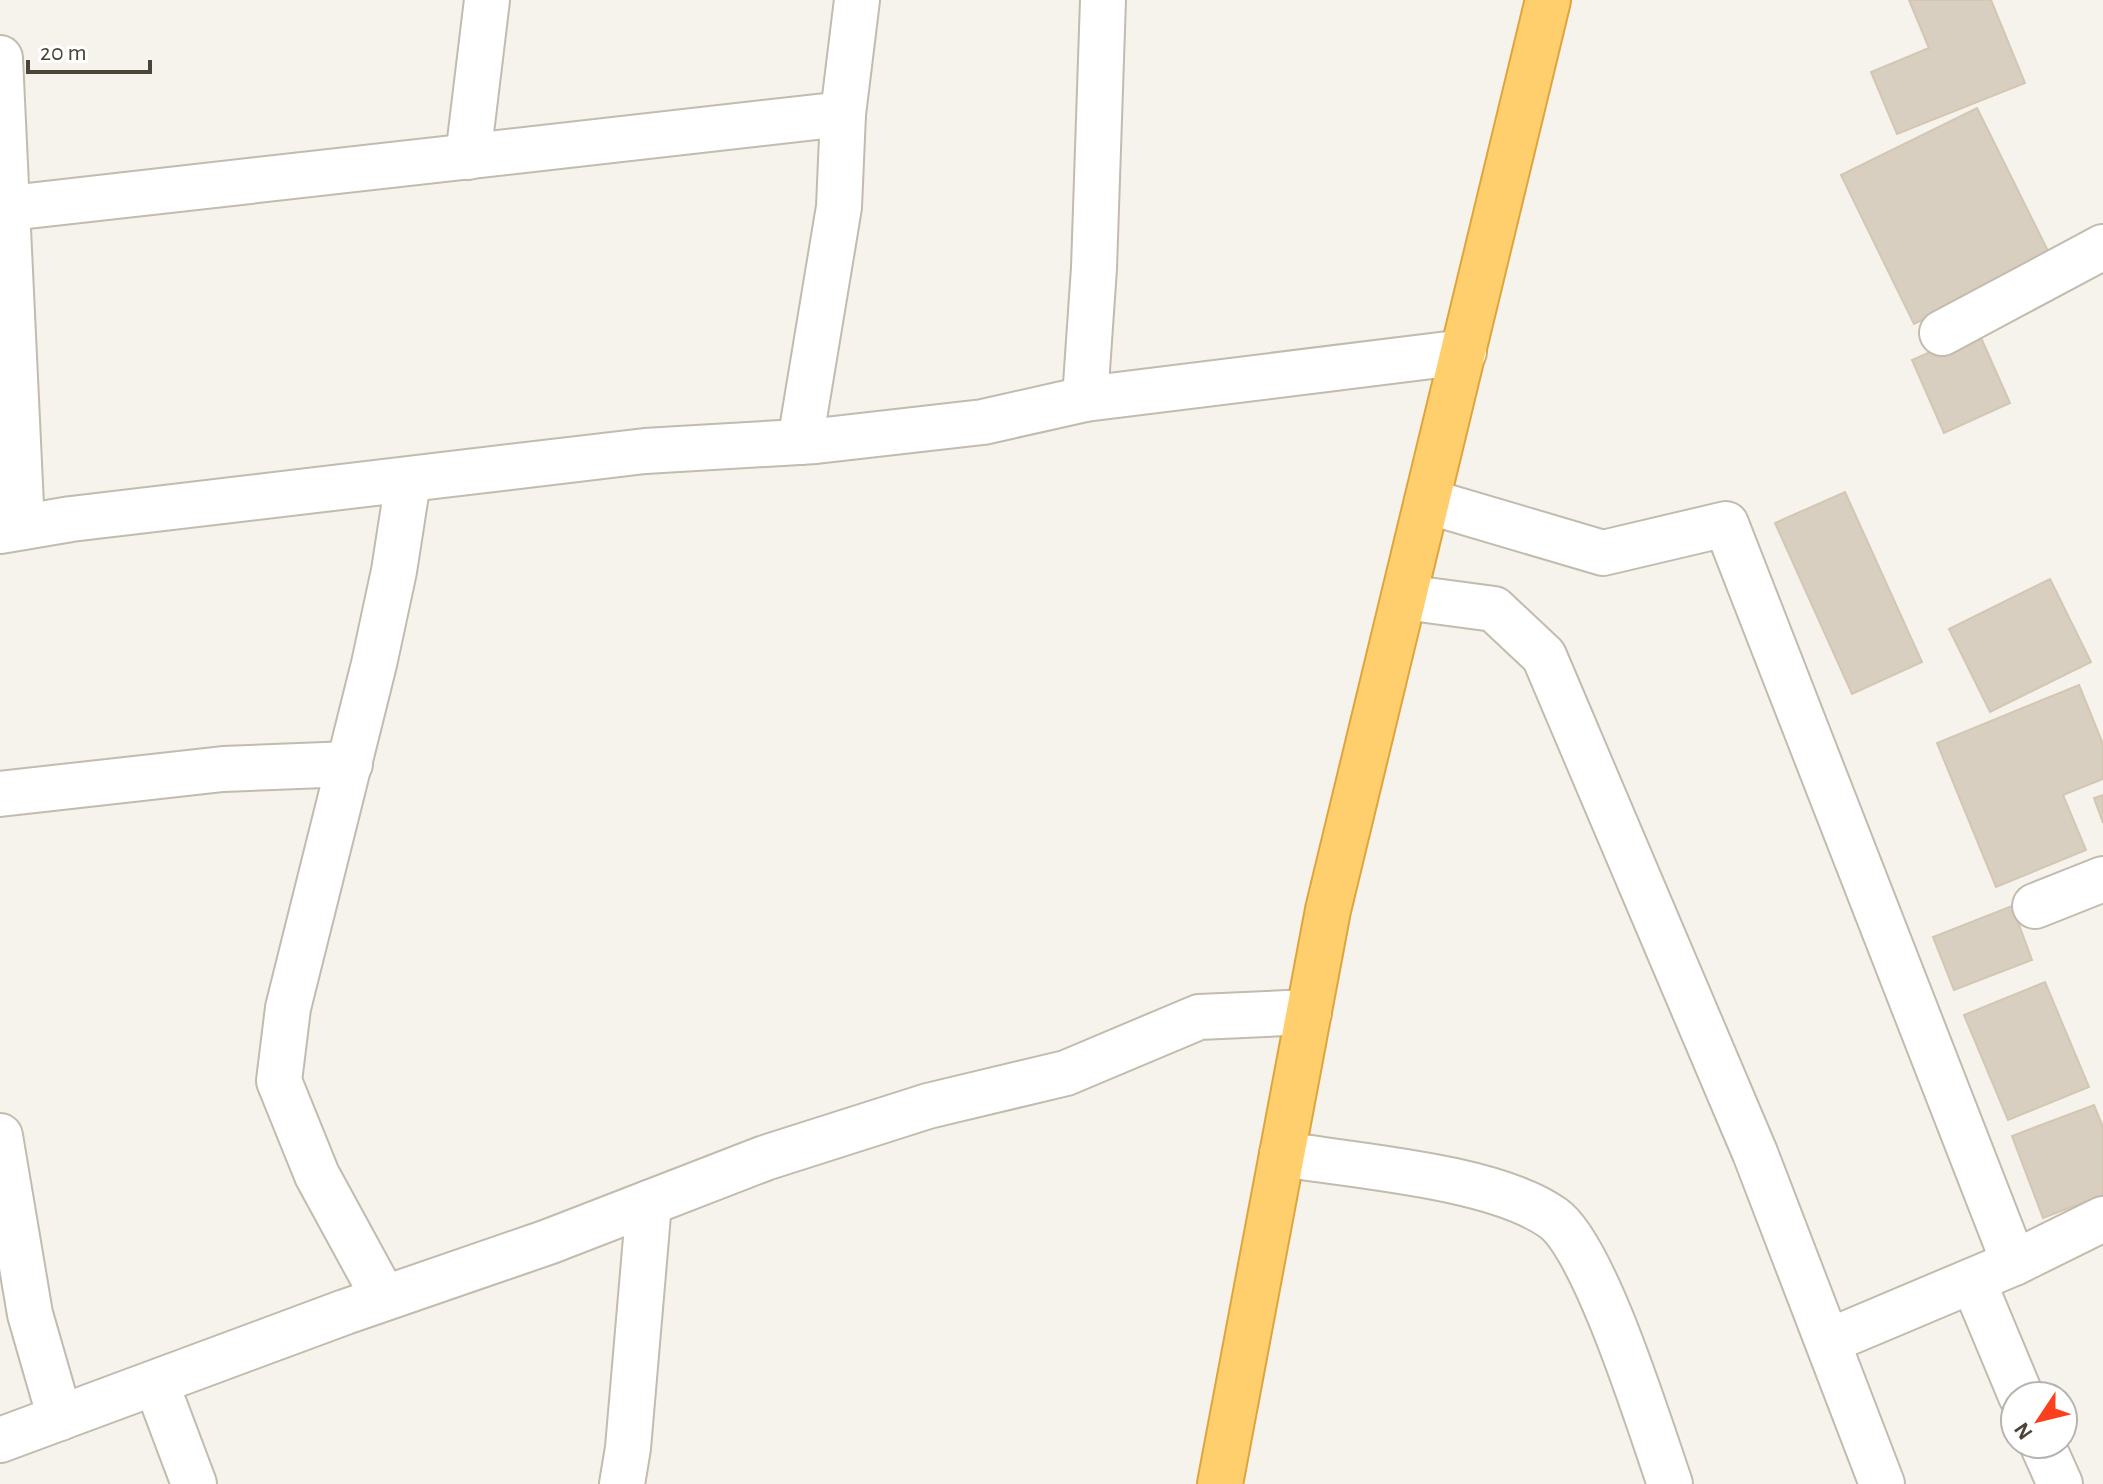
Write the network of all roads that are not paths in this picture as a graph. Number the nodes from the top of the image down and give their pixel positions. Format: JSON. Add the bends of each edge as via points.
{"nodes":[{"id":1,"x":487,"y":0,"type":"edge"},
{"id":2,"x":857,"y":0,"type":"edge"},
{"id":3,"x":1103,"y":0,"type":"edge"},
{"id":4,"x":1548,"y":0,"type":"edge"},
{"id":5,"x":0,"y":58,"type":"edge"},
{"id":6,"x":843,"y":114,"type":"junction"},
{"id":7,"x":468,"y":157,"type":"junction"},
{"id":8,"x":10,"y":208,"type":"junction"},
{"id":9,"x":2103,"y":247,"type":"edge"},
{"id":10,"x":1942,"y":333,"type":"dead end"},
{"id":11,"x":1464,"y":352,"type":"junction"},
{"id":12,"x":1085,"y":399,"type":"junction"},
{"id":13,"x":800,"y":442,"type":"junction"},
{"id":14,"x":408,"y":481,"type":"junction"},
{"id":15,"x":1427,"y":501,"type":"junction"},
{"id":16,"x":11,"y":529,"type":"edge"},
{"id":17,"x":1404,"y":597,"type":"junction"},
{"id":18,"x":350,"y":764,"type":"junction"},
{"id":19,"x":0,"y":794,"type":"edge"},
{"id":20,"x":2103,"y":879,"type":"edge"},
{"id":21,"x":2035,"y":906,"type":"dead end"},
{"id":22,"x":1309,"y":1012,"type":"junction"},
{"id":23,"x":0,"y":1136,"type":"edge"},
{"id":24,"x":1282,"y":1154,"type":"junction"},
{"id":25,"x":649,"y":1203,"type":"junction"},
{"id":26,"x":2103,"y":1219,"type":"edge"},
{"id":27,"x":2014,"y":1263,"type":"junction"},
{"id":28,"x":1973,"y":1281,"type":"junction"},
{"id":29,"x":384,"y":1298,"type":"junction"},
{"id":30,"x":1829,"y":1341,"type":"junction"},
{"id":31,"x":2014,"y":1380,"type":"edge"},
{"id":32,"x":156,"y":1383,"type":"junction"},
{"id":33,"x":60,"y":1418,"type":"junction"},
{"id":34,"x":0,"y":1440,"type":"edge"},
{"id":35,"x":2049,"y":1460,"type":"edge"},
{"id":36,"x":194,"y":1484,"type":"edge"},
{"id":37,"x":622,"y":1484,"type":"edge"},
{"id":38,"x":1220,"y":1484,"type":"edge"},
{"id":39,"x":1670,"y":1484,"type":"edge"},
{"id":40,"x":1882,"y":1484,"type":"edge"},
{"id":41,"x":2060,"y":1484,"type":"edge"}],
"edges":[{"from":1,"to":7,"type":"street"},
{"from":2,"to":6,"type":"street"},
{"from":3,"to":12,"type":"street"},
{"from":4,"to":11,"type":"highway"},
{"from":5,"to":8,"type":"street"},
{"from":6,"to":7,"type":"street"},
{"from":6,"to":13,"type":"street","via":[[839,207]]},
{"from":7,"to":8,"type":"street"},
{"from":8,"to":16,"type":"street"},
{"from":9,"to":10,"type":"street"},
{"from":11,"to":12,"type":"street"},
{"from":11,"to":15,"type":"highway"},
{"from":12,"to":13,"type":"street","via":[[983,422]]},
{"from":13,"to":14,"type":"street","via":[[645,451]]},
{"from":14,"to":16,"type":"street"},
{"from":14,"to":18,"type":"street","via":[[394,571]]},
{"from":15,"to":17,"type":"highway"},
{"from":15,"to":27,"type":"street","via":[[1603,553],[1726,524]]},
{"from":17,"to":22,"type":"highway","via":[[1328,910]]},
{"from":17,"to":30,"type":"street","via":[[1494,609],[1544,656]]},
{"from":18,"to":19,"type":"street","via":[[223,769]]},
{"from":18,"to":29,"type":"street","via":[[288,1008],[279,1081],[317,1175]]},
{"from":20,"to":21,"type":"street"},
{"from":22,"to":24,"type":"highway"},
{"from":22,"to":25,"type":"street","via":[[1199,1017],[1066,1073],[913,1110]]},
{"from":23,"to":33,"type":"street","via":[[30,1314]]},
{"from":24,"to":38,"type":"highway"},
{"from":24,"to":39,"type":"street","via":[[1484,1186],[1554,1218],[1601,1294]]},
{"from":25,"to":29,"type":"street"},
{"from":25,"to":37,"type":"street"},
{"from":26,"to":27,"type":"street"},
{"from":27,"to":28,"type":"street"},
{"from":28,"to":30,"type":"street"},
{"from":28,"to":31,"type":"street"},
{"from":29,"to":32,"type":"street"},
{"from":30,"to":40,"type":"street"},
{"from":32,"to":33,"type":"street"},
{"from":32,"to":36,"type":"street"},
{"from":33,"to":34,"type":"street"},
{"from":35,"to":41,"type":"street"}]}
